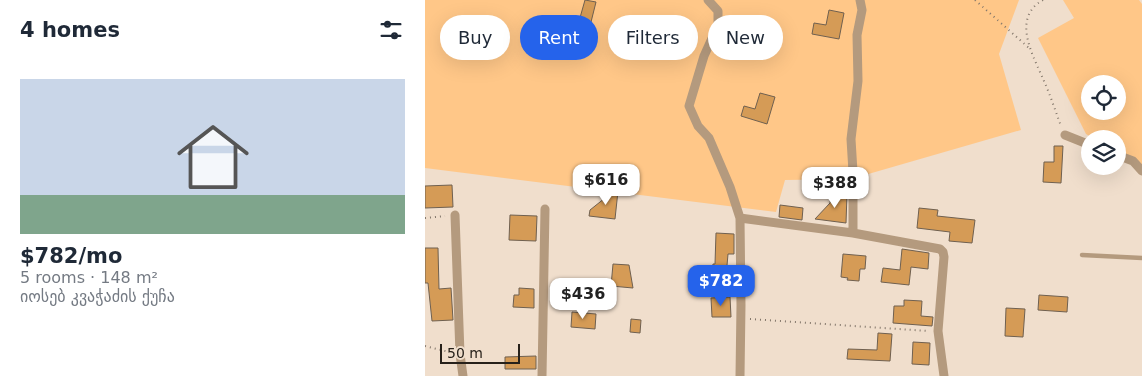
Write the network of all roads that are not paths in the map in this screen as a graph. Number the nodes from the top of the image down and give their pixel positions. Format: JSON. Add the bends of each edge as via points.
{"nodes":[{"id":1,"x":708,"y":0,"type":"edge"},
{"id":2,"x":860,"y":0,"type":"edge"},
{"id":3,"x":1065,"y":135,"type":"road end"},
{"id":4,"x":1081,"y":141,"type":"edge"},
{"id":5,"x":1126,"y":159,"type":"edge"},
{"id":6,"x":1142,"y":171,"type":"edge"},
{"id":7,"x":545,"y":209,"type":"dead end"},
{"id":8,"x":455,"y":215,"type":"road end"},
{"id":9,"x":740,"y":218,"type":"junction"},
{"id":10,"x":853,"y":233,"type":"junction"},
{"id":11,"x":1081,"y":255,"type":"dead end"},
{"id":12,"x":1142,"y":258,"type":"edge"},
{"id":13,"x":463,"y":376,"type":"edge"},
{"id":14,"x":542,"y":376,"type":"edge"},
{"id":15,"x":739,"y":376,"type":"edge"},
{"id":16,"x":944,"y":376,"type":"edge"}],
"edges":[{"from":1,"to":9,"type":"street","via":[[718,11],[718,25],[704,56],[689,106],[698,126],[709,138]]},
{"from":2,"to":10,"type":"street","via":[[858,81],[851,139]]},
{"from":3,"to":4,"type":"street"},
{"from":5,"to":6,"type":"street"},
{"from":7,"to":14,"type":"street"},
{"from":8,"to":13,"type":"street"},
{"from":9,"to":10,"type":"street"},
{"from":9,"to":15,"type":"street"},
{"from":10,"to":16,"type":"street","via":[[940,248],[944,257],[937,331]]},
{"from":11,"to":12,"type":"lane"}]}
